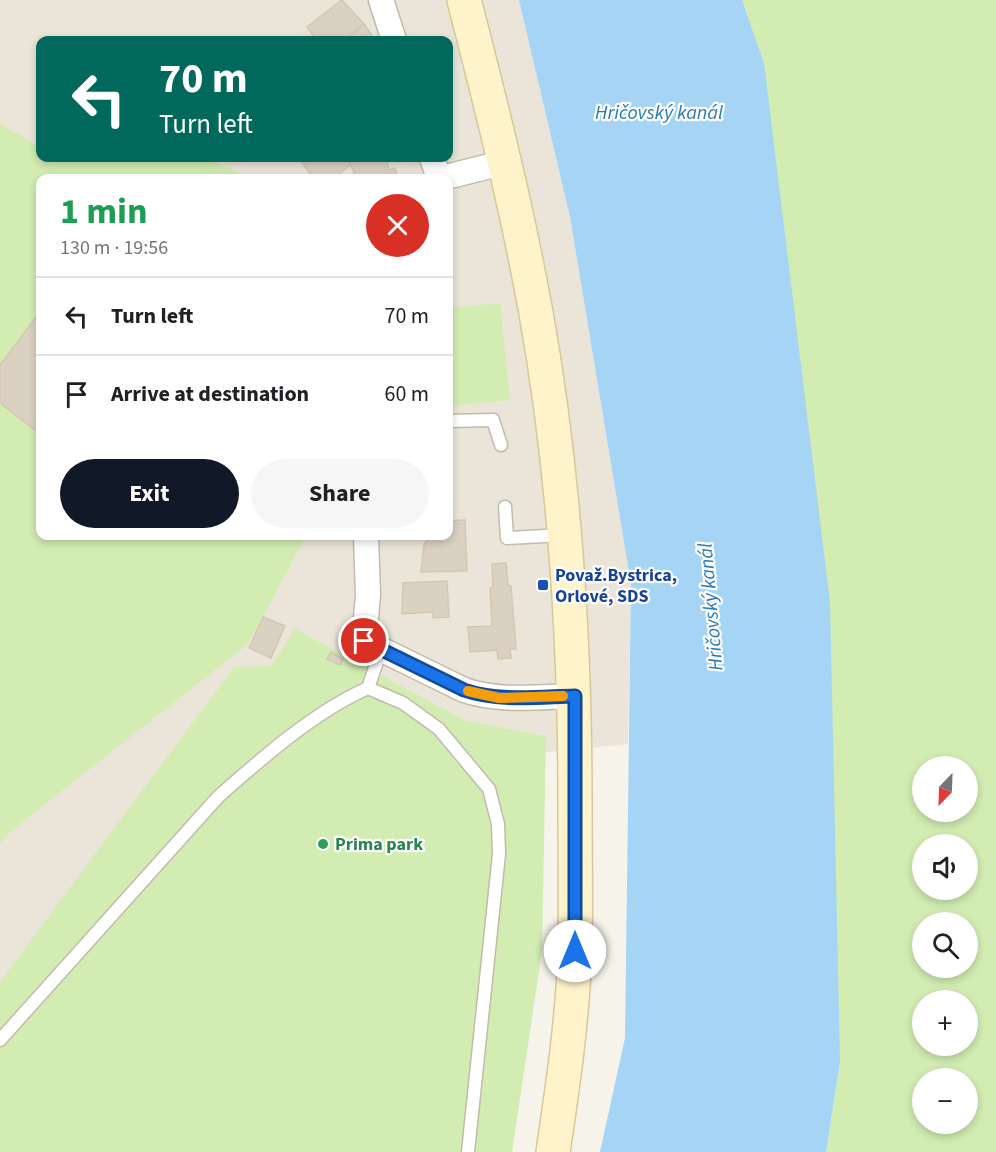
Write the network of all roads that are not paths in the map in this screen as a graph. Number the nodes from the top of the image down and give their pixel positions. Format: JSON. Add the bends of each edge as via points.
{"nodes":[{"id":1,"x":381,"y":0,"type":"edge"},
{"id":2,"x":464,"y":0,"type":"edge"},
{"id":3,"x":393,"y":36,"type":"edge"},
{"id":4,"x":506,"y":162,"type":"junction"},
{"id":5,"x":453,"y":175,"type":"edge"},
{"id":6,"x":453,"y":421,"type":"edge"},
{"id":7,"x":501,"y":445,"type":"dead end"},
{"id":8,"x":505,"y":507,"type":"dead end"},
{"id":9,"x":564,"y":535,"type":"junction"},
{"id":10,"x":366,"y":540,"type":"edge"},
{"id":11,"x":381,"y":650,"type":"junction"},
{"id":12,"x":368,"y":688,"type":"junction"},
{"id":13,"x":575,"y":696,"type":"junction"},
{"id":14,"x":0,"y":1040,"type":"edge"},
{"id":15,"x":468,"y":1152,"type":"edge"},
{"id":16,"x":553,"y":1152,"type":"edge"}],
"edges":[{"from":1,"to":3,"type":"street"},
{"from":2,"to":4,"type":"main road"},
{"from":4,"to":5,"type":"street"},
{"from":4,"to":9,"type":"main road","via":[[536,314]]},
{"from":6,"to":7,"type":"lane","via":[[492,420]]},
{"from":8,"to":9,"type":"lane","via":[[507,538]]},
{"from":9,"to":13,"type":"main road"},
{"from":10,"to":11,"type":"street","via":[[368,595],[364,641]]},
{"from":11,"to":12,"type":"lane"},
{"from":11,"to":13,"type":"street","via":[[479,695]]},
{"from":12,"to":14,"type":"lane","via":[[347,697],[307,725],[218,797]]},
{"from":12,"to":15,"type":"lane","via":[[404,703],[439,729],[489,789],[498,824],[499,854]]},
{"from":13,"to":16,"type":"main road","via":[[575,951]]}]}
